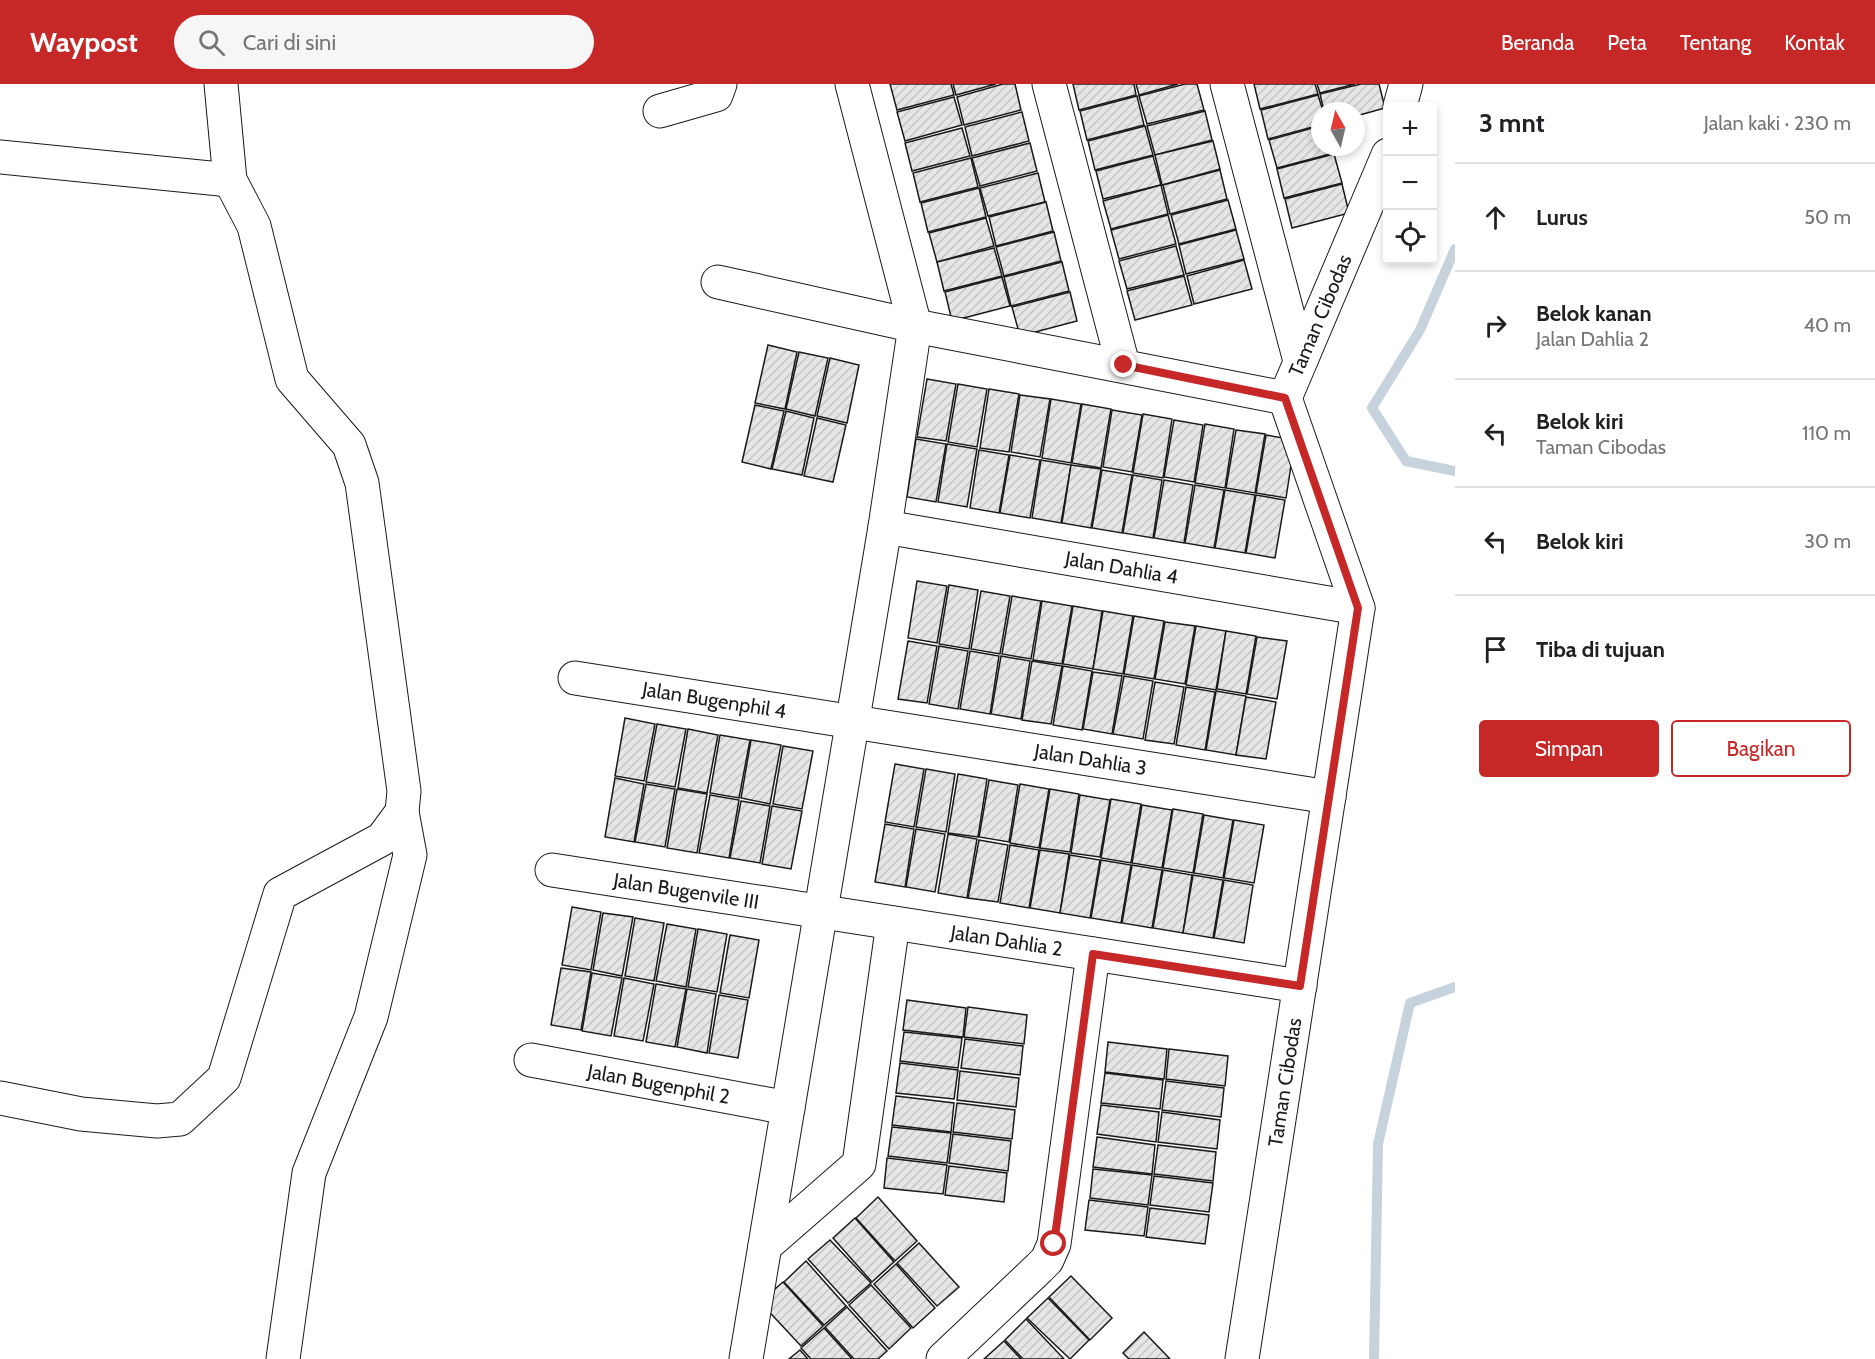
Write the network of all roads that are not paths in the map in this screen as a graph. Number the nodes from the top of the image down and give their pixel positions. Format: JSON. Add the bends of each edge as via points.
{"nodes":[{"id":1,"x":221,"y":84,"type":"edge"},
{"id":2,"x":720,"y":84,"type":"edge"},
{"id":3,"x":852,"y":84,"type":"edge"},
{"id":4,"x":1049,"y":84,"type":"edge"},
{"id":5,"x":1227,"y":84,"type":"edge"},
{"id":6,"x":1406,"y":84,"type":"edge"},
{"id":7,"x":1401,"y":102,"type":"edge"},
{"id":8,"x":660,"y":111,"type":"dead end"},
{"id":9,"x":1388,"y":156,"type":"edge"},
{"id":10,"x":0,"y":157,"type":"edge"},
{"id":11,"x":230,"y":180,"type":"junction"},
{"id":12,"x":718,"y":282,"type":"dead end"},
{"id":13,"x":915,"y":326,"type":"junction"},
{"id":14,"x":1300,"y":362,"type":"junction"},
{"id":15,"x":1124,"y":365,"type":"junction"},
{"id":16,"x":1285,"y":398,"type":"junction"},
{"id":17,"x":885,"y":527,"type":"junction"},
{"id":18,"x":1358,"y":608,"type":"junction"},
{"id":19,"x":575,"y":678,"type":"dead end"},
{"id":20,"x":853,"y":722,"type":"junction"},
{"id":21,"x":1329,"y":797,"type":"junction"},
{"id":22,"x":402,"y":812,"type":"junction"},
{"id":23,"x":552,"y":870,"type":"dead end"},
{"id":24,"x":821,"y":912,"type":"junction"},
{"id":25,"x":893,"y":923,"type":"junction"},
{"id":26,"x":1093,"y":954,"type":"junction"},
{"id":27,"x":1300,"y":986,"type":"junction"},
{"id":28,"x":531,"y":1060,"type":"dead end"},
{"id":29,"x":0,"y":1098,"type":"edge"},
{"id":30,"x":788,"y":1108,"type":"junction"},
{"id":31,"x":765,"y":1246,"type":"junction"},
{"id":32,"x":283,"y":1359,"type":"edge"},
{"id":33,"x":746,"y":1359,"type":"edge"},
{"id":34,"x":943,"y":1359,"type":"edge"},
{"id":35,"x":1242,"y":1359,"type":"edge"}],
"edges":[{"from":1,"to":11,"type":"street"},
{"from":2,"to":8,"type":"street","via":[[716,95]]},
{"from":3,"to":13,"type":"street"},
{"from":4,"to":15,"type":"street"},
{"from":5,"to":14,"type":"street"},
{"from":6,"to":7,"type":"street"},
{"from":9,"to":14,"type":"street","name":"Taman Cibodas"},
{"from":10,"to":11,"type":"street"},
{"from":11,"to":22,"type":"street","via":[[254,226],[292,379],[350,445],[362,483],[404,792]]},
{"from":12,"to":13,"type":"street"},
{"from":13,"to":15,"type":"street"},
{"from":13,"to":17,"type":"street"},
{"from":14,"to":16,"type":"street","name":"Taman Cibodas"},
{"from":15,"to":16,"type":"street"},
{"from":16,"to":18,"type":"street","name":"Taman Cibodas"},
{"from":17,"to":18,"type":"street","name":"Jalan Dahlia 4"},
{"from":17,"to":20,"type":"street"},
{"from":18,"to":21,"type":"street","name":"Taman Cibodas"},
{"from":19,"to":20,"type":"street","name":"Jalan Bugenphil 4"},
{"from":20,"to":21,"type":"street","name":"Jalan Dahlia 3"},
{"from":20,"to":24,"type":"street"},
{"from":21,"to":27,"type":"street","name":"Taman Cibodas"},
{"from":22,"to":29,"type":"street","via":[[382,839],[280,894],[224,1078],[180,1119],[156,1121],[81,1114]]},
{"from":22,"to":32,"type":"street","via":[[410,855],[371,1017],[309,1173]]},
{"from":23,"to":24,"type":"street","name":"Jalan Bugenvile III"},
{"from":24,"to":25,"type":"street","name":"Jalan Dahlia 2"},
{"from":24,"to":30,"type":"street"},
{"from":25,"to":26,"type":"street","name":"Jalan Dahlia 2"},
{"from":25,"to":31,"type":"street","via":[[859,1164]]},
{"from":26,"to":27,"type":"street","name":"Jalan Dahlia 2"},
{"from":26,"to":34,"type":"street","via":[[1054,1244],[1047,1260]]},
{"from":27,"to":35,"type":"street","name":"Taman Cibodas"},
{"from":28,"to":30,"type":"street","name":"Jalan Bugenphil 2"},
{"from":30,"to":31,"type":"street"},
{"from":31,"to":33,"type":"street"}]}
